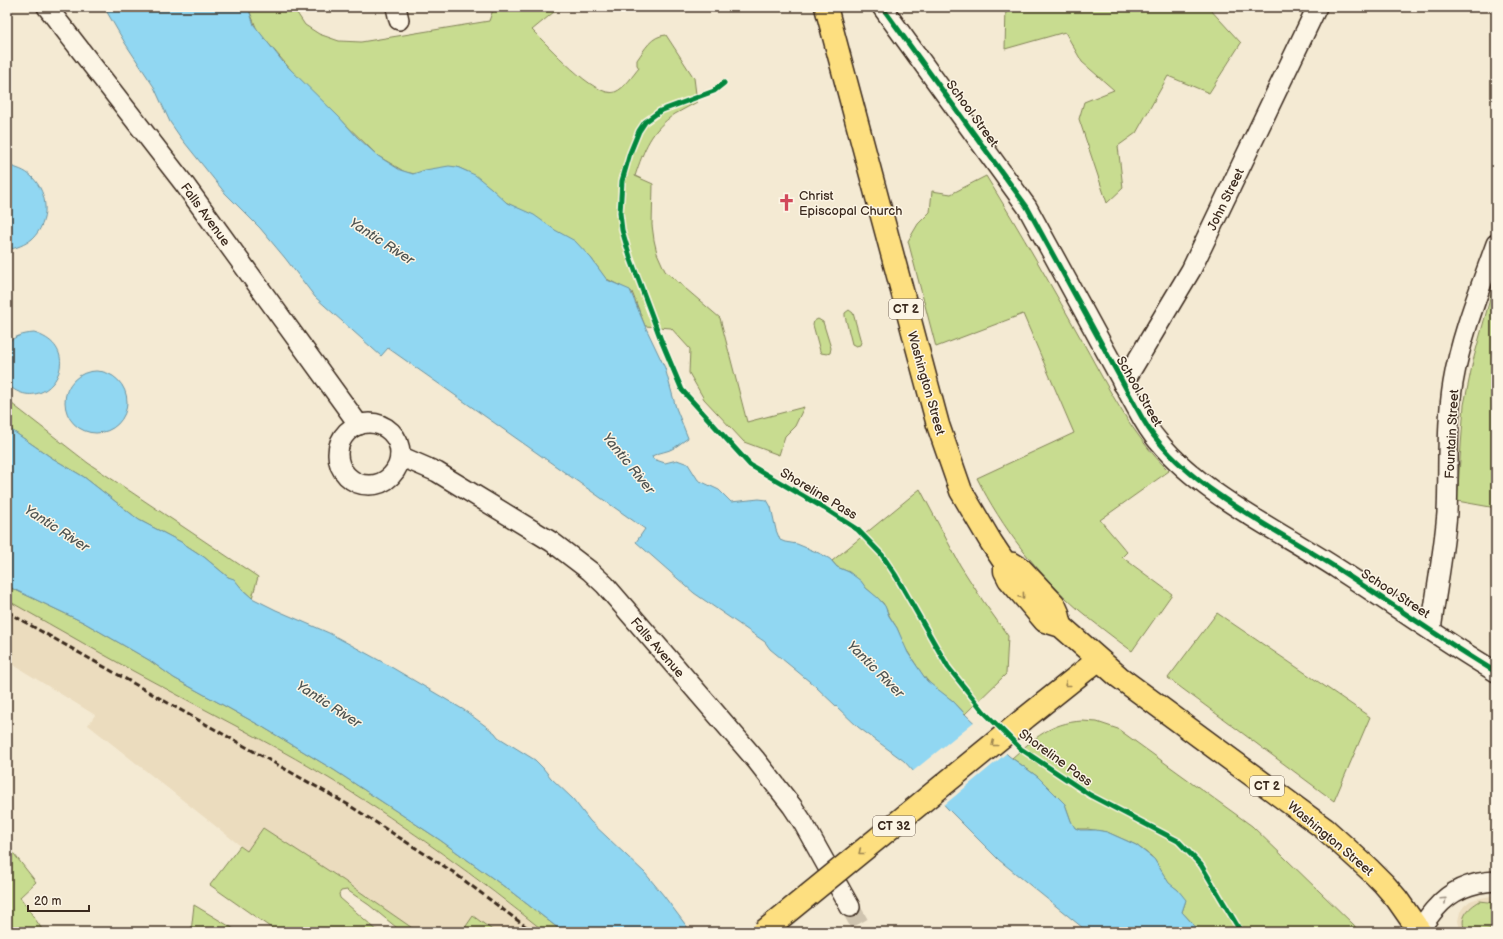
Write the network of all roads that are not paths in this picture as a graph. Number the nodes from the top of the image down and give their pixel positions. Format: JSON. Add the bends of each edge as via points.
{"nodes":[{"id":1,"x":47,"y":7,"type":"edge"},
{"id":2,"x":826,"y":7,"type":"edge"},
{"id":3,"x":882,"y":7,"type":"edge"},
{"id":4,"x":1317,"y":7,"type":"edge"},
{"id":5,"x":1496,"y":244,"type":"edge"},
{"id":6,"x":1123,"y":384,"type":"junction"},
{"id":7,"x":359,"y":425,"type":"junction"},
{"id":8,"x":400,"y":456,"type":"junction"},
{"id":9,"x":1431,"y":630,"type":"junction"},
{"id":10,"x":1098,"y":660,"type":"junction"},
{"id":11,"x":1496,"y":672,"type":"edge"},
{"id":12,"x":1496,"y":882,"type":"edge"},
{"id":13,"x":850,"y":907,"type":"tunnel mouth"},
{"id":14,"x":1418,"y":931,"type":"edge"},
{"id":15,"x":763,"y":932,"type":"edge"}],
"edges":[{"from":1,"to":7,"type":"street","name":"Falls Avenue","via":[[186,185]]},
{"from":2,"to":10,"type":"main road","name":"Washington Street","number":"CT 2","via":[[938,425],[961,491],[1005,563],[1009,579],[1036,613],[1047,622],[1060,626]]},
{"from":3,"to":6,"type":"street","name":"School Street","via":[[1026,207]]},
{"from":4,"to":6,"type":"street","name":"John Street","via":[[1191,270]]},
{"from":5,"to":9,"type":"street","name":"Fountain Street","via":[[1466,330],[1453,384],[1446,515]]},
{"from":6,"to":9,"type":"street","name":"School Street","via":[[1148,429],[1190,472],[1243,510],[1318,555]]},
{"from":7,"to":8,"type":"street","via":[[368,423],[384,427],[396,439],[400,447]]},
{"from":7,"to":8,"type":"street","via":[[344,435],[338,452],[342,469],[348,477],[366,485],[386,481],[398,466]]},
{"from":8,"to":13,"type":"street","name":"Falls Avenue","via":[[437,472],[536,533],[572,557],[605,585],[783,794],[802,821]]},
{"from":9,"to":11,"type":"street","name":"School Street"},
{"from":10,"to":14,"type":"main road","name":"Washington Street","number":"CT 2","via":[[1325,829],[1384,884]]},
{"from":10,"to":15,"type":"main road","number":"CT 32","one_way":true,"bridge":true},
{"from":14,"to":12,"type":"street","name":"Washington Street","one_way":true,"via":[[1435,908],[1454,892],[1472,885]]}]}
